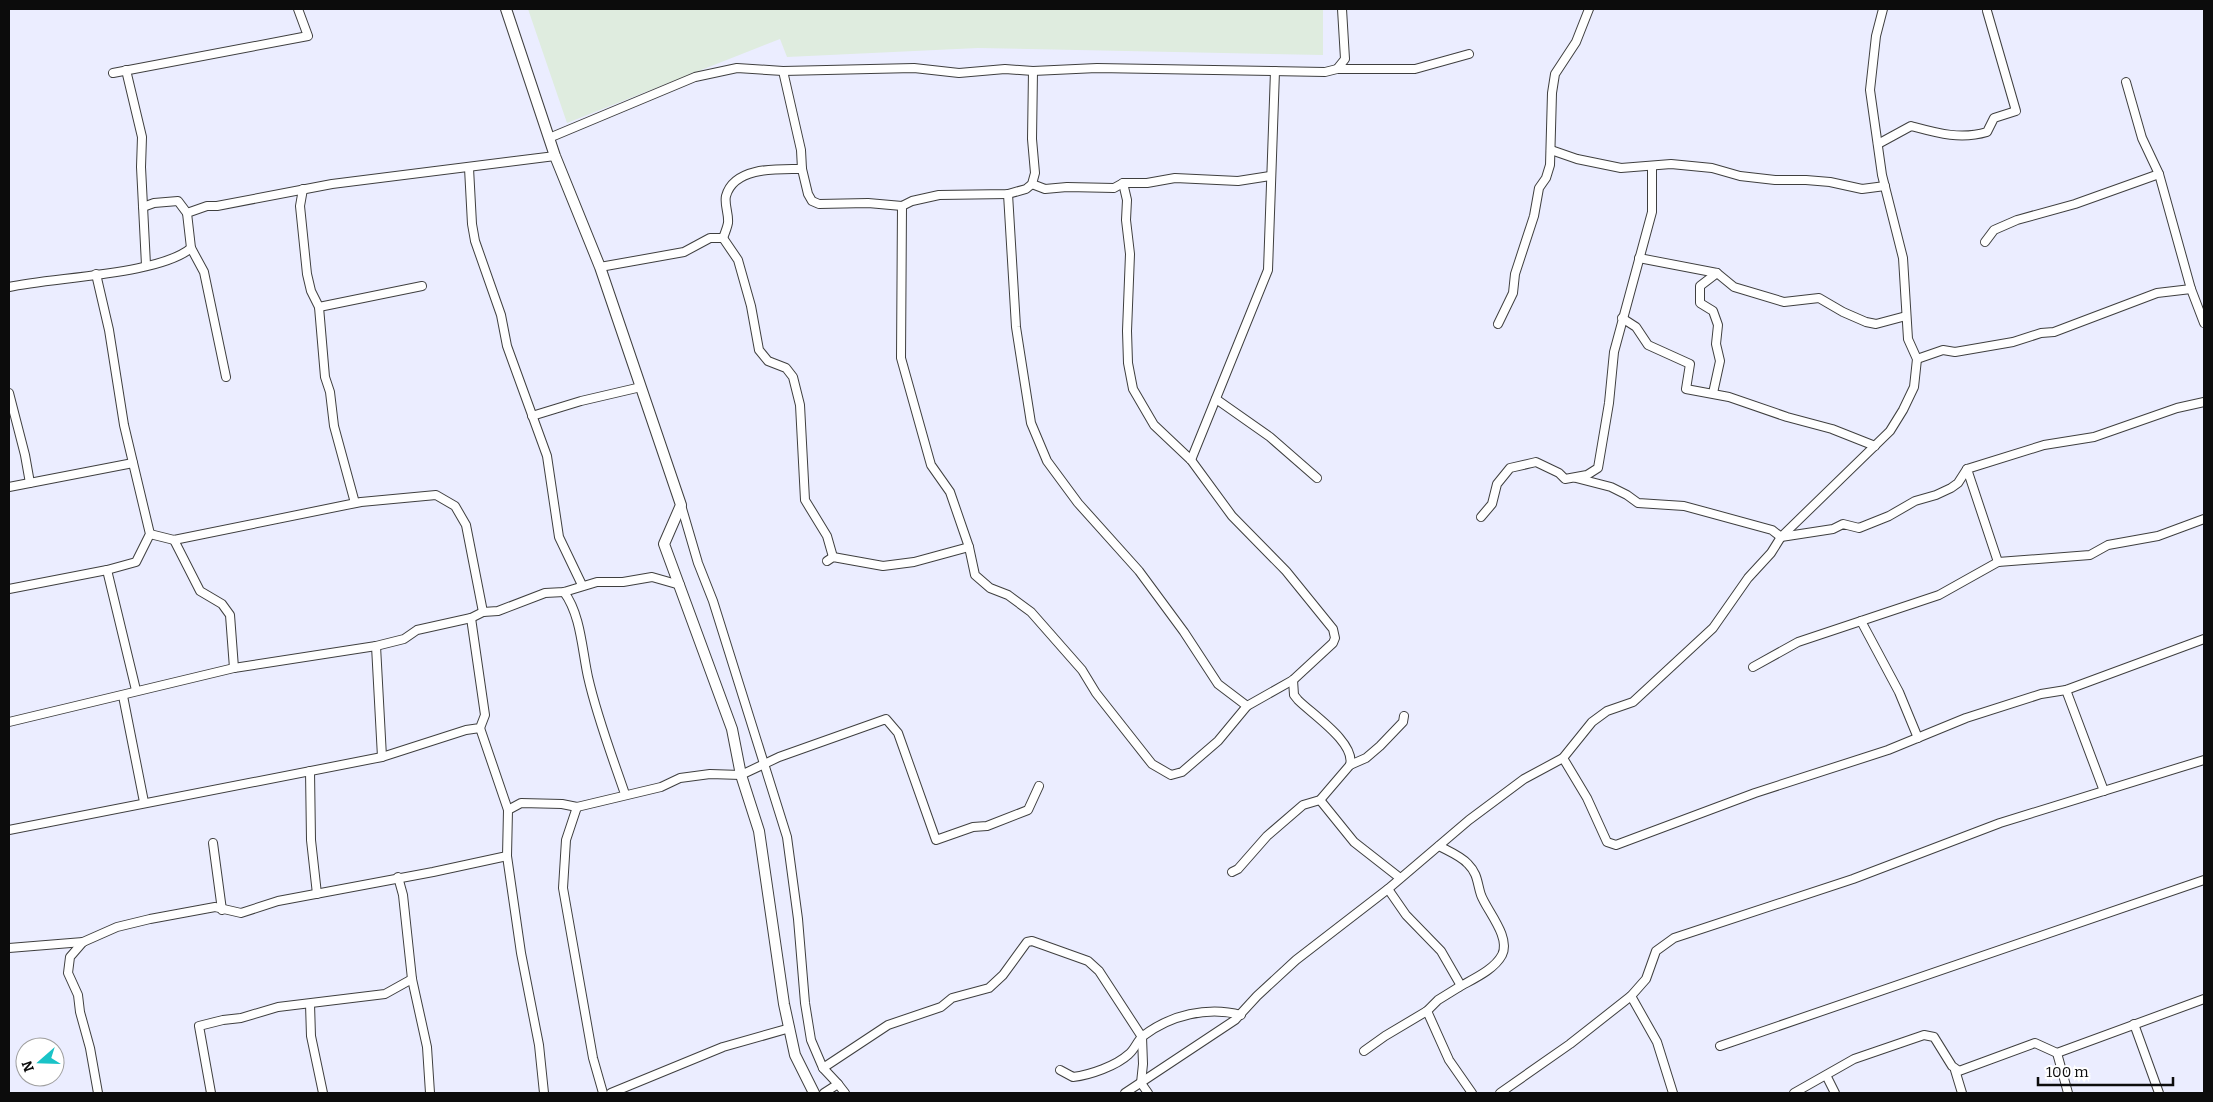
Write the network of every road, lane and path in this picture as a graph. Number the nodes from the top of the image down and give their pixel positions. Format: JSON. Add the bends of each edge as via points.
{"nodes":[{"id":1,"x":298,"y":9,"type":"edge"},
{"id":2,"x":506,"y":9,"type":"edge"},
{"id":3,"x":1342,"y":9,"type":"edge"},
{"id":4,"x":1589,"y":9,"type":"edge"},
{"id":5,"x":1883,"y":9,"type":"edge"},
{"id":6,"x":1987,"y":11,"type":"dead end"},
{"id":7,"x":1469,"y":54,"type":"dead end"},
{"id":8,"x":1338,"y":69,"type":"junction"},
{"id":9,"x":126,"y":70,"type":"junction"},
{"id":10,"x":1275,"y":70,"type":"junction"},
{"id":11,"x":783,"y":71,"type":"junction"},
{"id":12,"x":1033,"y":71,"type":"junction"},
{"id":13,"x":113,"y":73,"type":"dead end"},
{"id":14,"x":2126,"y":82,"type":"dead end"},
{"id":15,"x":549,"y":138,"type":"junction"},
{"id":16,"x":1878,"y":144,"type":"junction"},
{"id":17,"x":1551,"y":150,"type":"junction"},
{"id":18,"x":555,"y":156,"type":"junction"},
{"id":19,"x":1652,"y":167,"type":"junction"},
{"id":20,"x":469,"y":168,"type":"junction"},
{"id":21,"x":802,"y":169,"type":"junction"},
{"id":22,"x":2159,"y":174,"type":"junction"},
{"id":23,"x":1270,"y":176,"type":"junction"},
{"id":24,"x":1123,"y":183,"type":"junction"},
{"id":25,"x":1032,"y":184,"type":"junction"},
{"id":26,"x":1885,"y":186,"type":"junction"},
{"id":27,"x":302,"y":189,"type":"junction"},
{"id":28,"x":1008,"y":194,"type":"junction"},
{"id":29,"x":902,"y":206,"type":"junction"},
{"id":30,"x":143,"y":207,"type":"junction"},
{"id":31,"x":187,"y":213,"type":"junction"},
{"id":32,"x":724,"y":238,"type":"junction"},
{"id":33,"x":1985,"y":242,"type":"dead end"},
{"id":34,"x":191,"y":248,"type":"junction"},
{"id":35,"x":1639,"y":258,"type":"junction"},
{"id":36,"x":146,"y":265,"type":"junction"},
{"id":37,"x":600,"y":266,"type":"junction"},
{"id":38,"x":1717,"y":273,"type":"junction"},
{"id":39,"x":96,"y":274,"type":"junction"},
{"id":40,"x":422,"y":286,"type":"dead end"},
{"id":41,"x":9,"y":287,"type":"edge"},
{"id":42,"x":2192,"y":289,"type":"junction"},
{"id":43,"x":319,"y":307,"type":"junction"},
{"id":44,"x":1906,"y":316,"type":"junction"},
{"id":45,"x":1622,"y":318,"type":"junction"},
{"id":46,"x":2204,"y":323,"type":"edge"},
{"id":47,"x":1498,"y":324,"type":"dead end"},
{"id":48,"x":1917,"y":359,"type":"junction"},
{"id":49,"x":226,"y":377,"type":"dead end"},
{"id":50,"x":641,"y":387,"type":"junction"},
{"id":51,"x":9,"y":393,"type":"edge"},
{"id":52,"x":1713,"y":393,"type":"junction"},
{"id":53,"x":1216,"y":399,"type":"junction"},
{"id":54,"x":2204,"y":402,"type":"edge"},
{"id":55,"x":532,"y":416,"type":"junction"},
{"id":56,"x":1875,"y":446,"type":"junction"},
{"id":57,"x":1191,"y":460,"type":"junction"},
{"id":58,"x":133,"y":463,"type":"junction"},
{"id":59,"x":1967,"y":469,"type":"junction"},
{"id":60,"x":1316,"y":478,"type":"dead end"},
{"id":61,"x":1576,"y":478,"type":"junction"},
{"id":62,"x":30,"y":483,"type":"junction"},
{"id":63,"x":9,"y":487,"type":"edge"},
{"id":64,"x":355,"y":503,"type":"junction"},
{"id":65,"x":681,"y":505,"type":"junction"},
{"id":66,"x":1482,"y":517,"type":"dead end"},
{"id":67,"x":2204,"y":518,"type":"edge"},
{"id":68,"x":150,"y":534,"type":"junction"},
{"id":69,"x":1781,"y":538,"type":"junction"},
{"id":70,"x":174,"y":540,"type":"junction"},
{"id":71,"x":969,"y":547,"type":"junction"},
{"id":72,"x":1998,"y":562,"type":"junction"},
{"id":73,"x":107,"y":570,"type":"junction"},
{"id":74,"x":582,"y":585,"type":"junction"},
{"id":75,"x":680,"y":585,"type":"junction"},
{"id":76,"x":9,"y":589,"type":"edge"},
{"id":77,"x":564,"y":592,"type":"junction"},
{"id":78,"x":483,"y":612,"type":"junction"},
{"id":79,"x":471,"y":618,"type":"junction"},
{"id":80,"x":1861,"y":621,"type":"junction"},
{"id":81,"x":2204,"y":639,"type":"edge"},
{"id":82,"x":376,"y":646,"type":"junction"},
{"id":83,"x":1753,"y":667,"type":"dead end"},
{"id":84,"x":234,"y":668,"type":"junction"},
{"id":85,"x":1293,"y":680,"type":"junction"},
{"id":86,"x":136,"y":690,"type":"junction"},
{"id":87,"x":2066,"y":690,"type":"junction"},
{"id":88,"x":123,"y":696,"type":"junction"},
{"id":89,"x":1247,"y":706,"type":"junction"},
{"id":90,"x":1404,"y":716,"type":"dead end"},
{"id":91,"x":9,"y":722,"type":"edge"},
{"id":92,"x":480,"y":728,"type":"junction"},
{"id":93,"x":1918,"y":738,"type":"junction"},
{"id":94,"x":382,"y":757,"type":"junction"},
{"id":95,"x":1563,"y":758,"type":"junction"},
{"id":96,"x":2204,"y":760,"type":"edge"},
{"id":97,"x":764,"y":765,"type":"junction"},
{"id":98,"x":1350,"y":765,"type":"junction"},
{"id":99,"x":310,"y":771,"type":"junction"},
{"id":100,"x":741,"y":775,"type":"junction"},
{"id":101,"x":1038,"y":786,"type":"dead end"},
{"id":102,"x":2104,"y":791,"type":"junction"},
{"id":103,"x":625,"y":794,"type":"junction"},
{"id":104,"x":1320,"y":800,"type":"junction"},
{"id":105,"x":144,"y":802,"type":"junction"},
{"id":106,"x":576,"y":807,"type":"junction"},
{"id":107,"x":508,"y":810,"type":"junction"},
{"id":108,"x":9,"y":830,"type":"edge"},
{"id":109,"x":213,"y":843,"type":"dead end"},
{"id":110,"x":1439,"y":846,"type":"junction"},
{"id":111,"x":507,"y":856,"type":"junction"},
{"id":112,"x":1232,"y":872,"type":"dead end"},
{"id":113,"x":398,"y":877,"type":"junction"},
{"id":114,"x":1400,"y":878,"type":"junction"},
{"id":115,"x":2204,"y":880,"type":"edge"},
{"id":116,"x":1388,"y":889,"type":"junction"},
{"id":117,"x":317,"y":894,"type":"junction"},
{"id":118,"x":222,"y":910,"type":"junction"},
{"id":119,"x":83,"y":942,"type":"junction"},
{"id":120,"x":9,"y":948,"type":"edge"},
{"id":121,"x":412,"y":979,"type":"junction"},
{"id":122,"x":1459,"y":987,"type":"junction"},
{"id":123,"x":1631,"y":996,"type":"junction"},
{"id":124,"x":2204,"y":999,"type":"edge"},
{"id":125,"x":310,"y":1004,"type":"junction"},
{"id":126,"x":1426,"y":1011,"type":"junction"},
{"id":127,"x":1241,"y":1015,"type":"junction"},
{"id":128,"x":2134,"y":1024,"type":"junction"},
{"id":129,"x":790,"y":1028,"type":"junction"},
{"id":130,"x":1142,"y":1037,"type":"junction"},
{"id":131,"x":1720,"y":1046,"type":"dead end"},
{"id":132,"x":1364,"y":1051,"type":"dead end"},
{"id":133,"x":2057,"y":1053,"type":"junction"},
{"id":134,"x":823,"y":1068,"type":"junction"},
{"id":135,"x":1060,"y":1070,"type":"dead end"},
{"id":136,"x":1955,"y":1070,"type":"junction"},
{"id":137,"x":1826,"y":1077,"type":"junction"},
{"id":138,"x":1141,"y":1083,"type":"junction"},
{"id":139,"x":838,"y":1084,"type":"junction"},
{"id":140,"x":98,"y":1093,"type":"edge"},
{"id":141,"x":211,"y":1093,"type":"edge"},
{"id":142,"x":323,"y":1093,"type":"edge"},
{"id":143,"x":430,"y":1093,"type":"edge"},
{"id":144,"x":544,"y":1093,"type":"edge"},
{"id":145,"x":603,"y":1093,"type":"edge"},
{"id":146,"x":611,"y":1093,"type":"edge"},
{"id":147,"x":814,"y":1093,"type":"edge"},
{"id":148,"x":824,"y":1093,"type":"edge"},
{"id":149,"x":845,"y":1093,"type":"edge"},
{"id":150,"x":1125,"y":1093,"type":"edge"},
{"id":151,"x":1148,"y":1093,"type":"edge"},
{"id":152,"x":1472,"y":1093,"type":"edge"},
{"id":153,"x":1500,"y":1093,"type":"edge"},
{"id":154,"x":1674,"y":1093,"type":"edge"},
{"id":155,"x":1794,"y":1093,"type":"edge"},
{"id":156,"x":1835,"y":1093,"type":"edge"},
{"id":157,"x":1962,"y":1093,"type":"edge"},
{"id":158,"x":2068,"y":1093,"type":"edge"},
{"id":159,"x":2159,"y":1093,"type":"edge"}],
"edges":[{"from":1,"to":9,"type":"street","via":[[308,36]]},
{"from":2,"to":15,"type":"street"},
{"from":3,"to":8,"type":"street","via":[[1345,59]]},
{"from":4,"to":17,"type":"street","via":[[1576,42],[1556,74],[1552,93]]},
{"from":5,"to":16,"type":"street","via":[[1876,36],[1870,90]]},
{"from":6,"to":16,"type":"street","via":[[2016,111],[1994,118],[1987,132],[1974,136],[1944,135],[1911,126]]},
{"from":7,"to":8,"type":"street","via":[[1415,69]]},
{"from":8,"to":10,"type":"street","via":[[1325,72]]},
{"from":9,"to":13,"type":"street"},
{"from":9,"to":30,"type":"street","via":[[142,137]]},
{"from":10,"to":12,"type":"street","via":[[1096,68]]},
{"from":10,"to":23,"type":"street"},
{"from":11,"to":12,"type":"street","via":[[900,68],[959,73],[1005,69]]},
{"from":11,"to":15,"type":"street","via":[[738,68],[695,77]]},
{"from":11,"to":21,"type":"street","via":[[801,150]]},
{"from":12,"to":25,"type":"street","via":[[1035,173]]},
{"from":14,"to":22,"type":"street","via":[[2142,138]]},
{"from":15,"to":18,"type":"street"},
{"from":16,"to":26,"type":"street"},
{"from":17,"to":19,"type":"street","via":[[1621,168]]},
{"from":17,"to":47,"type":"street","via":[[1546,178],[1539,188],[1534,216],[1515,274],[1513,293]]},
{"from":18,"to":20,"type":"street"},
{"from":18,"to":37,"type":"street"},
{"from":19,"to":26,"type":"street","via":[[1671,164],[1712,168],[1740,176],[1806,180],[1862,190]]},
{"from":19,"to":35,"type":"street","via":[[1652,212]]},
{"from":20,"to":27,"type":"street"},
{"from":20,"to":55,"type":"street","via":[[476,240],[501,315],[507,346]]},
{"from":21,"to":29,"type":"street","via":[[812,202]]},
{"from":21,"to":32,"type":"street","via":[[769,169],[748,174],[733,184],[726,196],[728,222]]},
{"from":22,"to":33,"type":"street","via":[[2075,204],[2017,220],[1994,230]]},
{"from":22,"to":42,"type":"street"},
{"from":23,"to":24,"type":"street","via":[[1238,181],[1196,177]]},
{"from":23,"to":53,"type":"street","via":[[1268,270]]},
{"from":24,"to":25,"type":"street","via":[[1114,188],[1067,186],[1045,189]]},
{"from":24,"to":57,"type":"street","via":[[1130,254],[1128,363],[1133,389],[1154,425]]},
{"from":25,"to":28,"type":"street"},
{"from":26,"to":44,"type":"street","via":[[1903,258]]},
{"from":27,"to":31,"type":"street","via":[[207,206]]},
{"from":27,"to":43,"type":"street","via":[[304,257],[311,291]]},
{"from":28,"to":29,"type":"street","via":[[939,195]]},
{"from":28,"to":89,"type":"street","via":[[1016,327],[1031,423],[1047,461],[1078,503],[1139,571],[1218,684]]},
{"from":29,"to":71,"type":"street","via":[[901,358],[931,465],[950,492]]},
{"from":30,"to":31,"type":"street","via":[[178,201]]},
{"from":30,"to":36,"type":"street"},
{"from":31,"to":34,"type":"street"},
{"from":32,"to":37,"type":"street","via":[[710,238],[684,252]]},
{"from":32,"to":71,"type":"street","via":[[738,260],[759,350],[768,361],[786,368],[793,377],[800,405],[805,500],[827,536],[830,559],[883,566],[914,562]]},
{"from":34,"to":36,"type":"street","via":[[182,256]]},
{"from":34,"to":49,"type":"street","via":[[204,272]]},
{"from":35,"to":38,"type":"street"},
{"from":35,"to":45,"type":"street"},
{"from":36,"to":39,"type":"street"},
{"from":37,"to":50,"type":"street"},
{"from":38,"to":44,"type":"street","via":[[1734,287],[1784,302],[1819,298],[1866,322],[1876,324]]},
{"from":38,"to":52,"type":"street","via":[[1700,286],[1700,303],[1713,311],[1718,326],[1716,344],[1720,361]]},
{"from":39,"to":41,"type":"street"},
{"from":39,"to":58,"type":"street"},
{"from":40,"to":43,"type":"street"},
{"from":42,"to":46,"type":"street"},
{"from":42,"to":48,"type":"street","via":[[2157,292],[2054,332],[1955,352],[1943,350]]},
{"from":43,"to":64,"type":"street","via":[[325,377],[334,426]]},
{"from":44,"to":48,"type":"street","via":[[1908,339]]},
{"from":45,"to":52,"type":"street","via":[[1636,327],[1648,345],[1690,364],[1686,389]]},
{"from":45,"to":61,"type":"street","via":[[1614,352],[1598,468]]},
{"from":48,"to":56,"type":"street","via":[[1914,387],[1903,410],[1890,431]]},
{"from":50,"to":55,"type":"street"},
{"from":50,"to":65,"type":"street"},
{"from":51,"to":62,"type":"street"},
{"from":52,"to":56,"type":"street","via":[[1832,429]]},
{"from":53,"to":57,"type":"street"},
{"from":53,"to":60,"type":"street","via":[[1270,437]]},
{"from":54,"to":59,"type":"street","via":[[2094,437],[2044,445]]},
{"from":55,"to":74,"type":"street","via":[[547,456],[558,537]]},
{"from":56,"to":69,"type":"street"},
{"from":57,"to":85,"type":"street","via":[[1232,516],[1286,571],[1333,629],[1333,643]]},
{"from":58,"to":62,"type":"street"},
{"from":58,"to":68,"type":"street"},
{"from":59,"to":69,"type":"street","via":[[1958,483],[1950,488],[1914,501],[1859,528],[1843,524],[1833,529]]},
{"from":59,"to":72,"type":"street"},
{"from":61,"to":66,"type":"street","via":[[1565,479],[1536,462],[1510,468],[1497,484],[1492,504]]},
{"from":61,"to":69,"type":"street","via":[[1611,487],[1638,504],[1684,506],[1772,530]]},
{"from":62,"to":63,"type":"street"},
{"from":64,"to":70,"type":"street"},
{"from":64,"to":78,"type":"street","via":[[436,495],[455,506],[466,525]]},
{"from":65,"to":75,"type":"street","via":[[664,544]]},
{"from":65,"to":97,"type":"street"},
{"from":67,"to":72,"type":"street","via":[[2158,536],[2108,545],[2090,555]]},
{"from":68,"to":70,"type":"street"},
{"from":68,"to":73,"type":"street","via":[[136,562]]},
{"from":69,"to":95,"type":"street","via":[[1713,628],[1632,702],[1607,711],[1592,722]]},
{"from":70,"to":84,"type":"street","via":[[200,591],[222,604],[230,615]]},
{"from":71,"to":89,"type":"street","via":[[975,575],[990,588],[1008,595],[1031,612],[1082,670],[1108,709],[1158,769],[1171,775],[1182,772],[1218,741]]},
{"from":72,"to":80,"type":"street","via":[[1939,596]]},
{"from":73,"to":76,"type":"street"},
{"from":73,"to":86,"type":"street"},
{"from":74,"to":75,"type":"street","via":[[652,577]]},
{"from":74,"to":77,"type":"street"},
{"from":75,"to":100,"type":"street","via":[[732,729]]},
{"from":77,"to":78,"type":"street","via":[[545,593],[498,611]]},
{"from":77,"to":103,"type":"street","via":[[578,624],[588,678]]},
{"from":78,"to":79,"type":"street"},
{"from":79,"to":82,"type":"street","via":[[417,630],[404,639]]},
{"from":79,"to":92,"type":"street","via":[[485,715]]},
{"from":80,"to":83,"type":"street","via":[[1798,642]]},
{"from":80,"to":93,"type":"street","via":[[1899,692]]},
{"from":81,"to":87,"type":"street"},
{"from":82,"to":84,"type":"street"},
{"from":82,"to":94,"type":"street"},
{"from":84,"to":86,"type":"street"},
{"from":85,"to":89,"type":"street"},
{"from":85,"to":98,"type":"street","via":[[1294,695],[1298,700],[1348,748],[1352,759]]},
{"from":86,"to":88,"type":"street"},
{"from":87,"to":93,"type":"street","via":[[2041,694],[1966,718]]},
{"from":87,"to":102,"type":"street"},
{"from":88,"to":91,"type":"street"},
{"from":88,"to":105,"type":"street"},
{"from":90,"to":98,"type":"street","via":[[1403,722],[1380,746],[1366,758]]},
{"from":92,"to":94,"type":"street"},
{"from":92,"to":107,"type":"street"},
{"from":93,"to":95,"type":"street","via":[[1755,793],[1616,845],[1607,842],[1587,798]]},
{"from":94,"to":99,"type":"street"},
{"from":95,"to":110,"type":"street","via":[[1524,779]]},
{"from":96,"to":102,"type":"street"},
{"from":97,"to":100,"type":"street"},
{"from":97,"to":101,"type":"street","via":[[888,719],[898,733],[936,840],[973,827],[987,826],[1028,810]]},
{"from":97,"to":134,"type":"street","via":[[787,837],[805,1003],[811,1040]]},
{"from":98,"to":104,"type":"street"},
{"from":99,"to":105,"type":"street"},
{"from":99,"to":117,"type":"street","via":[[311,840]]},
{"from":100,"to":103,"type":"street","via":[[710,774],[680,778],[661,787]]},
{"from":100,"to":129,"type":"street","via":[[759,831]]},
{"from":102,"to":123,"type":"street","via":[[2000,823],[1853,879],[1674,938],[1656,951],[1646,979]]},
{"from":103,"to":106,"type":"street"},
{"from":104,"to":112,"type":"street","via":[[1304,806],[1267,836]]},
{"from":104,"to":114,"type":"street","via":[[1354,842]]},
{"from":105,"to":108,"type":"street"},
{"from":106,"to":107,"type":"street","via":[[521,803]]},
{"from":106,"to":145,"type":"street","via":[[566,840],[563,888],[593,1058]]},
{"from":107,"to":111,"type":"street"},
{"from":109,"to":118,"type":"street"},
{"from":110,"to":114,"type":"street"},
{"from":110,"to":122,"type":"street","via":[[1467,862],[1475,873],[1481,894],[1497,922],[1504,948],[1491,967]]},
{"from":111,"to":113,"type":"street"},
{"from":111,"to":144,"type":"street"},
{"from":113,"to":117,"type":"street"},
{"from":113,"to":121,"type":"street","via":[[403,895]]},
{"from":114,"to":116,"type":"street"},
{"from":115,"to":131,"type":"street"},
{"from":116,"to":122,"type":"street","via":[[1406,915],[1441,951],[1459,979]]},
{"from":116,"to":127,"type":"street","via":[[1296,960]]},
{"from":117,"to":118,"type":"street","via":[[241,912]]},
{"from":118,"to":119,"type":"street","via":[[215,907],[150,919],[117,927]]},
{"from":119,"to":120,"type":"street"},
{"from":119,"to":140,"type":"street","via":[[70,958],[68,973],[78,996]]},
{"from":121,"to":125,"type":"street","via":[[385,994]]},
{"from":121,"to":143,"type":"street","via":[[427,1047]]},
{"from":122,"to":126,"type":"street"},
{"from":123,"to":153,"type":"street"},
{"from":123,"to":154,"type":"street","via":[[1657,1042]]},
{"from":124,"to":128,"type":"street"},
{"from":125,"to":141,"type":"street","via":[[278,1007],[199,1026]]},
{"from":125,"to":142,"type":"street","via":[[311,1036]]},
{"from":126,"to":132,"type":"street"},
{"from":126,"to":152,"type":"street","via":[[1449,1060]]},
{"from":127,"to":130,"type":"street","via":[[1228,1012],[1176,1016]]},
{"from":127,"to":138,"type":"street"},
{"from":128,"to":133,"type":"street"},
{"from":128,"to":159,"type":"street"},
{"from":129,"to":146,"type":"street","via":[[723,1047]]},
{"from":129,"to":147,"type":"street","via":[[794,1055]]},
{"from":130,"to":134,"type":"street","via":[[1105,980],[1088,961],[1032,941],[989,988],[962,994],[941,1007],[888,1025]]},
{"from":130,"to":135,"type":"street","via":[[1129,1055],[1109,1066],[1073,1077]]},
{"from":130,"to":138,"type":"street"},
{"from":133,"to":136,"type":"street","via":[[2035,1043]]},
{"from":133,"to":158,"type":"street"},
{"from":134,"to":139,"type":"street"},
{"from":136,"to":137,"type":"street","via":[[1934,1038],[1924,1035],[1854,1059]]},
{"from":136,"to":157,"type":"street"},
{"from":137,"to":155,"type":"street"},
{"from":137,"to":156,"type":"street"},
{"from":138,"to":150,"type":"street"},
{"from":138,"to":151,"type":"street"},
{"from":139,"to":148,"type":"street"},
{"from":139,"to":149,"type":"street"}]}
